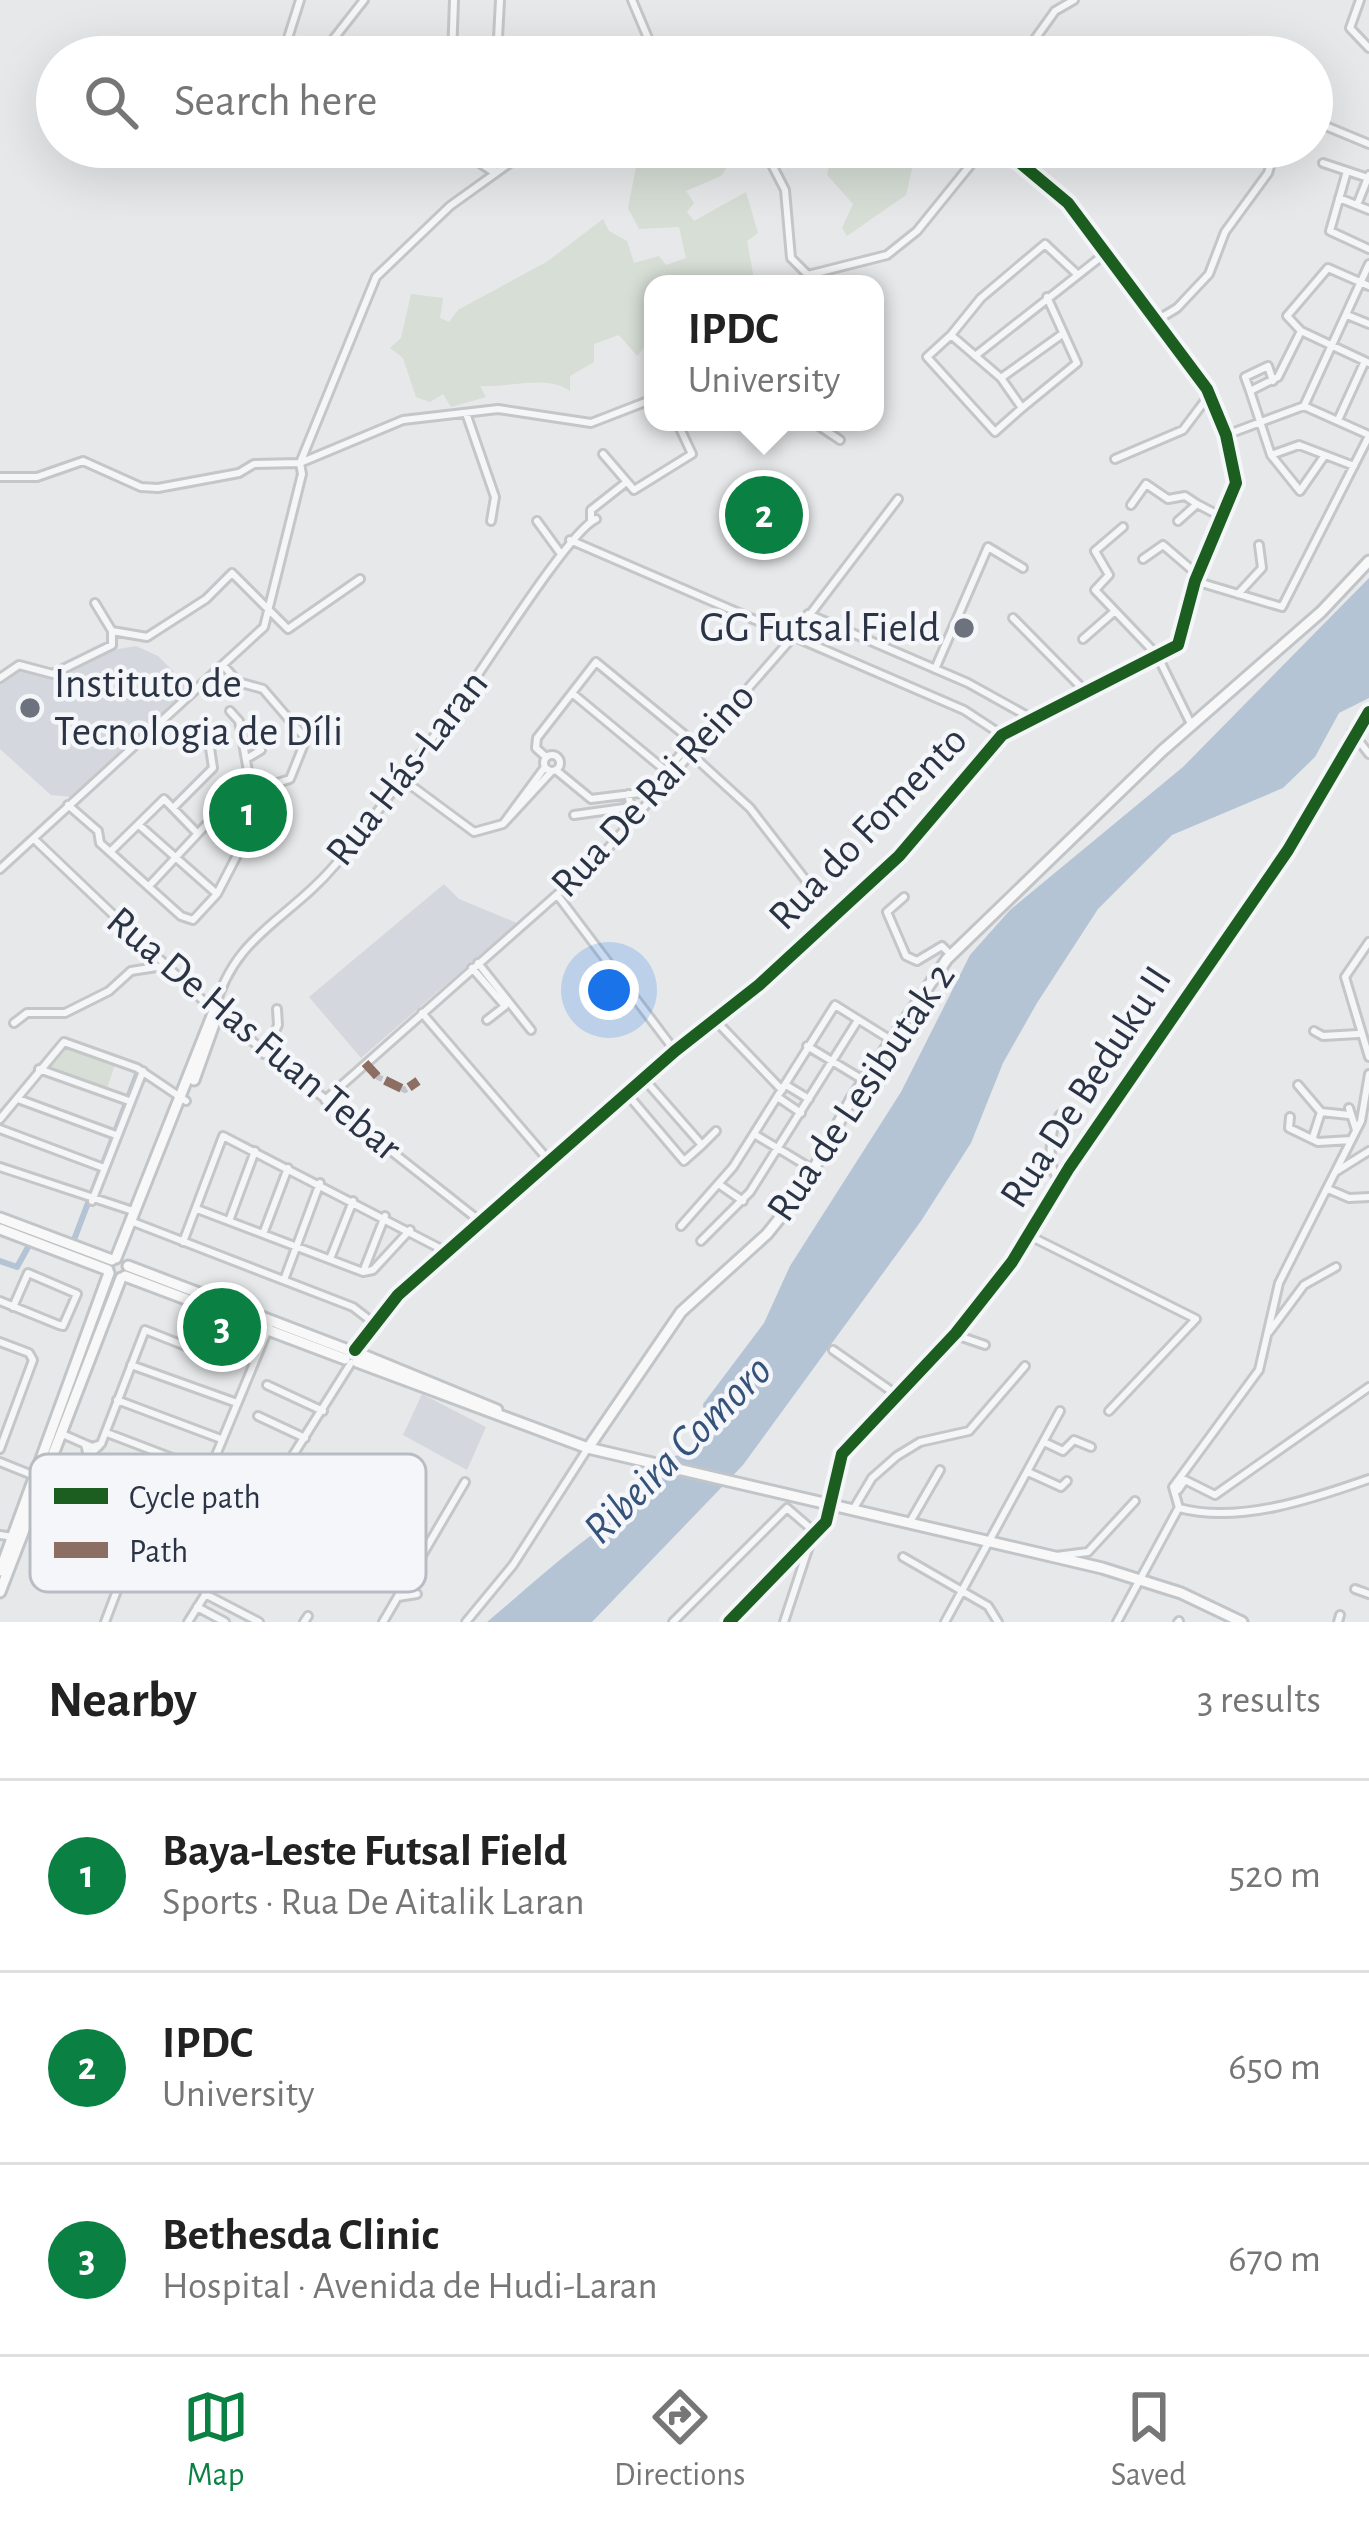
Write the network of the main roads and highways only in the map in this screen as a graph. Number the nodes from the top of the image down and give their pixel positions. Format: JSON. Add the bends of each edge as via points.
{"nodes":[{"id":1,"x":1369,"y":561,"type":"edge"},
{"id":2,"x":214,"y":1011,"type":"road end"},
{"id":3,"x":0,"y":1218,"type":"edge"},
{"id":4,"x":0,"y":1229,"type":"edge"},
{"id":5,"x":118,"y":1268,"type":"junction"},
{"id":6,"x":352,"y":1356,"type":"junction"},
{"id":7,"x":593,"y":1449,"type":"junction"},
{"id":8,"x":49,"y":1454,"type":"edge"},
{"id":9,"x":30,"y":1499,"type":"edge"},
{"id":10,"x":30,"y":1506,"type":"edge"},
{"id":11,"x":0,"y":1571,"type":"edge"},
{"id":12,"x":0,"y":1592,"type":"edge"},
{"id":13,"x":1242,"y":1622,"type":"edge"}],
"edges":[{"from":1,"to":7,"type":"main road","name":"Rua de Lesibutak 2","via":[[951,955],[815,1170],[767,1234],[681,1312]]},
{"from":2,"to":5,"type":"main road","name":"Rua Hás-Laran"},
{"from":3,"to":5,"type":"main road"},
{"from":4,"to":5,"type":"main road"},
{"from":5,"to":6,"type":"main road"},
{"from":5,"to":6,"type":"main road"},
{"from":5,"to":8,"type":"main road","name":"Rua Hás-Laran"},
{"from":6,"to":7,"type":"main road"},
{"from":7,"to":13,"type":"main road","via":[[1139,1579]]},
{"from":9,"to":11,"type":"main road","name":"Rua Hás-Laran"},
{"from":10,"to":12,"type":"main road","name":"Rua Hás-Laran"}]}
